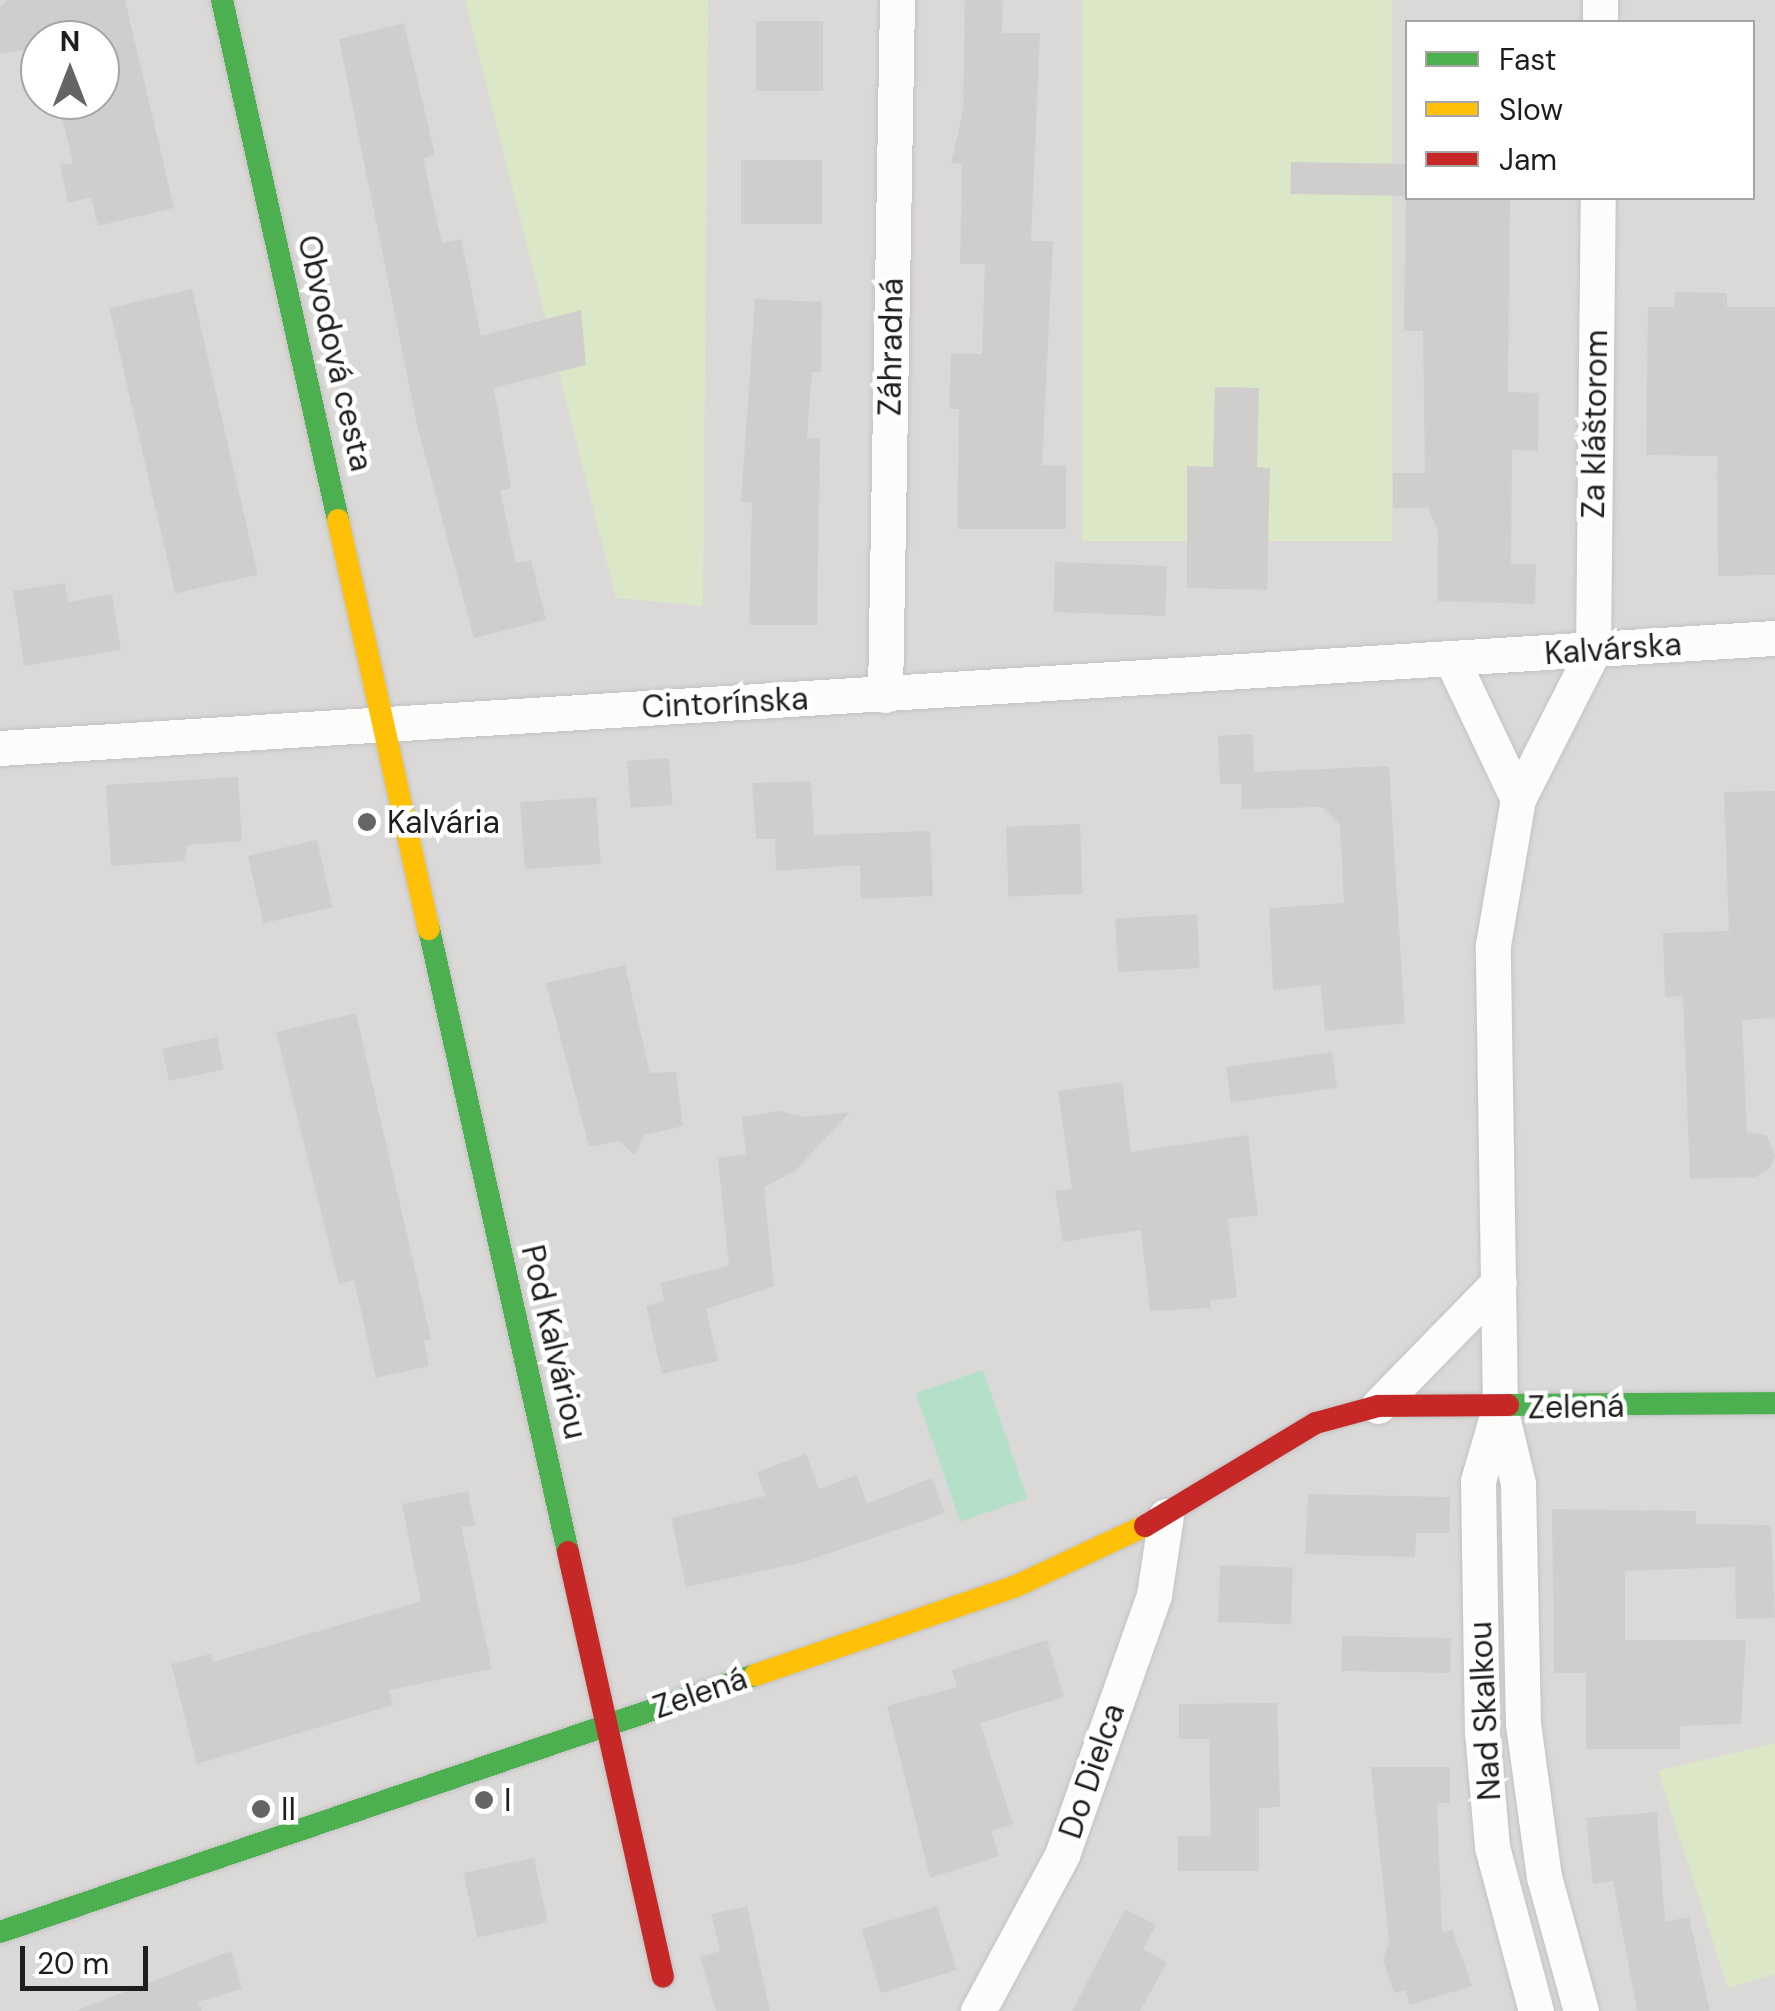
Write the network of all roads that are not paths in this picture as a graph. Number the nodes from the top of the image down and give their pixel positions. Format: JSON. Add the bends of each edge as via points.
{"nodes":[{"id":1,"x":222,"y":0,"type":"edge"},
{"id":2,"x":896,"y":0,"type":"edge"},
{"id":3,"x":1598,"y":200,"type":"edge"},
{"id":4,"x":1775,"y":638,"type":"edge"},
{"id":5,"x":1593,"y":651,"type":"junction"},
{"id":6,"x":1451,"y":658,"type":"junction"},
{"id":7,"x":885,"y":694,"type":"junction"},
{"id":8,"x":383,"y":720,"type":"junction"},
{"id":9,"x":0,"y":748,"type":"edge"},
{"id":10,"x":1518,"y":799,"type":"junction"},
{"id":11,"x":1499,"y":1282,"type":"junction"},
{"id":12,"x":1775,"y":1403,"type":"edge"},
{"id":13,"x":1378,"y":1406,"type":"junction"},
{"id":14,"x":1500,"y":1408,"type":"junction"},
{"id":15,"x":1166,"y":1516,"type":"junction"},
{"id":16,"x":606,"y":1724,"type":"junction"},
{"id":17,"x":0,"y":1932,"type":"edge"},
{"id":18,"x":663,"y":1977,"type":"dead end"},
{"id":19,"x":978,"y":2011,"type":"edge"},
{"id":20,"x":1536,"y":2011,"type":"edge"},
{"id":21,"x":1582,"y":2011,"type":"edge"}],
"edges":[{"from":1,"to":8,"type":"street","name":"Obvodová cesta"},
{"from":2,"to":7,"type":"street","name":"Záhradná"},
{"from":3,"to":5,"type":"street","name":"Za kláštorom"},
{"from":4,"to":5,"type":"street","name":"Kalvárska"},
{"from":5,"to":6,"type":"street","name":"Kalvárska"},
{"from":5,"to":10,"type":"street","name":"Nad Skalkou"},
{"from":6,"to":7,"type":"street","name":"Cintorínska"},
{"from":6,"to":10,"type":"street"},
{"from":7,"to":8,"type":"street","name":"Cintorínska"},
{"from":8,"to":9,"type":"street","name":"Cintorínska"},
{"from":8,"to":16,"type":"street","name":"Pod Kalváriou"},
{"from":10,"to":11,"type":"street","name":"Nad Skalkou","via":[[1493,945]]},
{"from":11,"to":13,"type":"street","name":"Zelená"},
{"from":11,"to":14,"type":"street","name":"Nad Skalkou"},
{"from":12,"to":14,"type":"street","name":"Zelená"},
{"from":13,"to":14,"type":"street","name":"Zelená"},
{"from":13,"to":15,"type":"street","name":"Zelená","via":[[1263,1449]]},
{"from":14,"to":20,"type":"street","name":"Nad Skalkou","via":[[1478,1481],[1482,1732],[1492,1847]]},
{"from":14,"to":21,"type":"street","name":"Nad Skalkou","via":[[1518,1483],[1523,1724],[1544,1877]]},
{"from":15,"to":16,"type":"street","name":"Zelená","via":[[1014,1588]]},
{"from":15,"to":19,"type":"street","name":"Do Dielca","via":[[1154,1594],[1062,1855]]},
{"from":16,"to":17,"type":"street","name":"Zelená"},
{"from":16,"to":18,"type":"street","name":"Pod Kalváriou"}]}
